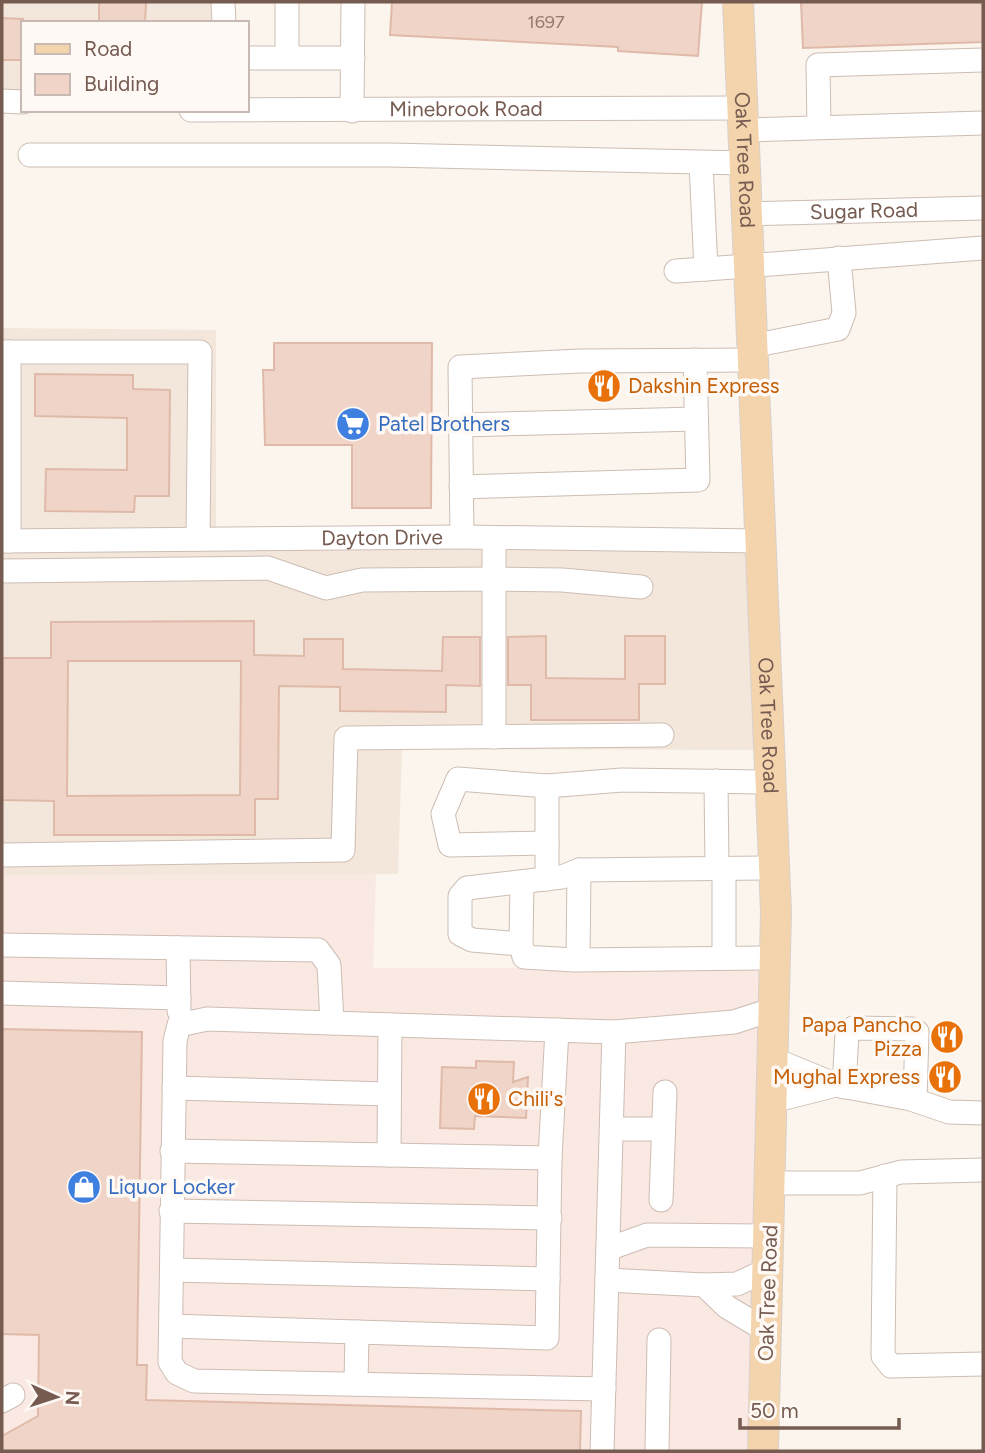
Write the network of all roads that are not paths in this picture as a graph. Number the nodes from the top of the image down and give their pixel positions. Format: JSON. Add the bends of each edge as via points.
{"nodes":[{"id":1,"x":223,"y":2,"type":"edge"},
{"id":2,"x":287,"y":2,"type":"edge"},
{"id":3,"x":353,"y":2,"type":"edge"},
{"id":4,"x":738,"y":2,"type":"edge"},
{"id":5,"x":223,"y":21,"type":"edge"},
{"id":6,"x":287,"y":57,"type":"junction"},
{"id":7,"x":248,"y":58,"type":"edge"},
{"id":8,"x":353,"y":58,"type":"junction"},
{"id":9,"x":983,"y":60,"type":"edge"},
{"id":10,"x":2,"y":101,"type":"edge"},
{"id":11,"x":21,"y":102,"type":"edge"},
{"id":12,"x":248,"y":111,"type":"edge"},
{"id":13,"x":352,"y":111,"type":"junction"},
{"id":14,"x":742,"y":119,"type":"junction"},
{"id":15,"x":983,"y":123,"type":"edge"},
{"id":16,"x":819,"y":127,"type":"junction"},
{"id":17,"x":30,"y":155,"type":"dead end"},
{"id":18,"x":744,"y":163,"type":"junction"},
{"id":19,"x":701,"y":164,"type":"junction"},
{"id":20,"x":983,"y":208,"type":"edge"},
{"id":21,"x":745,"y":214,"type":"junction"},
{"id":22,"x":983,"y":248,"type":"edge"},
{"id":23,"x":839,"y":258,"type":"junction"},
{"id":24,"x":748,"y":267,"type":"junction"},
{"id":25,"x":706,"y":269,"type":"junction"},
{"id":26,"x":676,"y":271,"type":"dead end"},
{"id":27,"x":5,"y":352,"type":"edge"},
{"id":28,"x":752,"y":353,"type":"junction"},
{"id":29,"x":695,"y":360,"type":"junction"},
{"id":30,"x":696,"y":419,"type":"junction"},
{"id":31,"x":460,"y":425,"type":"junction"},
{"id":32,"x":461,"y":487,"type":"junction"},
{"id":33,"x":462,"y":537,"type":"junction"},
{"id":34,"x":494,"y":538,"type":"junction"},
{"id":35,"x":198,"y":539,"type":"junction"},
{"id":36,"x":5,"y":541,"type":"edge"},
{"id":37,"x":761,"y":541,"type":"junction"},
{"id":38,"x":2,"y":571,"type":"edge"},
{"id":39,"x":494,"y":579,"type":"junction"},
{"id":40,"x":641,"y":587,"type":"dead end"},
{"id":41,"x":662,"y":735,"type":"dead end"},
{"id":42,"x":494,"y":737,"type":"junction"},
{"id":43,"x":716,"y":781,"type":"junction"},
{"id":44,"x":771,"y":782,"type":"junction"},
{"id":45,"x":547,"y":786,"type":"junction"},
{"id":46,"x":547,"y":843,"type":"junction"},
{"id":47,"x":2,"y":855,"type":"edge"},
{"id":48,"x":721,"y":868,"type":"junction"},
{"id":49,"x":774,"y":868,"type":"junction"},
{"id":50,"x":579,"y":870,"type":"junction"},
{"id":51,"x":547,"y":879,"type":"junction"},
{"id":52,"x":522,"y":881,"type":"junction"},
{"id":53,"x":522,"y":944,"type":"junction"},
{"id":54,"x":2,"y":945,"type":"edge"},
{"id":55,"x":178,"y":948,"type":"junction"},
{"id":56,"x":724,"y":958,"type":"junction"},
{"id":57,"x":775,"y":958,"type":"junction"},
{"id":58,"x":578,"y":960,"type":"junction"},
{"id":59,"x":2,"y":993,"type":"edge"},
{"id":60,"x":178,"y":998,"type":"junction"},
{"id":61,"x":774,"y":1009,"type":"junction"},
{"id":62,"x":332,"y":1023,"type":"junction"},
{"id":63,"x":390,"y":1025,"type":"junction"},
{"id":64,"x":179,"y":1026,"type":"junction"},
{"id":65,"x":557,"y":1030,"type":"junction"},
{"id":66,"x":614,"y":1032,"type":"junction"},
{"id":67,"x":773,"y":1059,"type":"junction"},
{"id":68,"x":840,"y":1086,"type":"junction"},
{"id":69,"x":174,"y":1088,"type":"junction"},
{"id":70,"x":665,"y":1092,"type":"dead end"},
{"id":71,"x":389,"y":1094,"type":"junction"},
{"id":72,"x":915,"y":1100,"type":"junction"},
{"id":73,"x":772,"y":1101,"type":"junction"},
{"id":74,"x":983,"y":1113,"type":"edge"},
{"id":75,"x":612,"y":1129,"type":"junction"},
{"id":76,"x":663,"y":1129,"type":"junction"},
{"id":77,"x":172,"y":1151,"type":"junction"},
{"id":78,"x":389,"y":1155,"type":"junction"},
{"id":79,"x":550,"y":1158,"type":"junction"},
{"id":80,"x":983,"y":1170,"type":"edge"},
{"id":81,"x":885,"y":1176,"type":"junction"},
{"id":82,"x":771,"y":1183,"type":"junction"},
{"id":83,"x":661,"y":1200,"type":"dead end"},
{"id":84,"x":171,"y":1211,"type":"junction"},
{"id":85,"x":610,"y":1215,"type":"junction"},
{"id":86,"x":550,"y":1217,"type":"junction"},
{"id":87,"x":647,"y":1235,"type":"junction"},
{"id":88,"x":770,"y":1236,"type":"junction"},
{"id":89,"x":608,"y":1250,"type":"junction"},
{"id":90,"x":769,"y":1269,"type":"junction"},
{"id":91,"x":172,"y":1270,"type":"junction"},
{"id":92,"x":548,"y":1279,"type":"junction"},
{"id":93,"x":607,"y":1280,"type":"junction"},
{"id":94,"x":704,"y":1286,"type":"junction"},
{"id":95,"x":171,"y":1326,"type":"junction"},
{"id":96,"x":767,"y":1331,"type":"junction"},
{"id":97,"x":357,"y":1332,"type":"junction"},
{"id":98,"x":659,"y":1340,"type":"dead end"},
{"id":99,"x":983,"y":1364,"type":"edge"},
{"id":100,"x":356,"y":1384,"type":"junction"},
{"id":101,"x":604,"y":1389,"type":"junction"},
{"id":102,"x":602,"y":1451,"type":"edge"},
{"id":103,"x":657,"y":1451,"type":"edge"},
{"id":104,"x":763,"y":1451,"type":"edge"}],
"edges":[{"from":1,"to":5,"type":"street"},
{"from":2,"to":6,"type":"street"},
{"from":3,"to":8,"type":"street"},
{"from":4,"to":14,"type":"main road","name":"Oak Tree Road"},
{"from":6,"to":7,"type":"street"},
{"from":6,"to":8,"type":"street"},
{"from":8,"to":13,"type":"street"},
{"from":9,"to":16,"type":"street","via":[[818,65]]},
{"from":10,"to":11,"type":"street"},
{"from":12,"to":13,"type":"street","name":"Minebrook Road"},
{"from":13,"to":14,"type":"street","name":"Minebrook Road"},
{"from":14,"to":16,"type":"street","name":"Minebrook Road"},
{"from":14,"to":18,"type":"main road","name":"Oak Tree Road"},
{"from":15,"to":16,"type":"street","name":"Minebrook Road"},
{"from":17,"to":19,"type":"street","via":[[404,155]]},
{"from":18,"to":19,"type":"street"},
{"from":18,"to":21,"type":"main road","name":"Oak Tree Road"},
{"from":19,"to":25,"type":"street"},
{"from":20,"to":21,"type":"street","name":"Sugar Road"},
{"from":21,"to":24,"type":"main road","name":"Oak Tree Road"},
{"from":22,"to":23,"type":"street"},
{"from":23,"to":24,"type":"street"},
{"from":23,"to":28,"type":"street","via":[[844,313],[838,329]]},
{"from":24,"to":25,"type":"street"},
{"from":24,"to":28,"type":"main road","name":"Oak Tree Road"},
{"from":25,"to":26,"type":"street"},
{"from":27,"to":35,"type":"street","via":[[200,352]]},
{"from":27,"to":36,"type":"street"},
{"from":28,"to":29,"type":"street"},
{"from":28,"to":37,"type":"main road","name":"Oak Tree Road"},
{"from":29,"to":30,"type":"street"},
{"from":29,"to":31,"type":"street","via":[[460,366]]},
{"from":30,"to":31,"type":"street"},
{"from":30,"to":32,"type":"street","via":[[698,480]]},
{"from":31,"to":32,"type":"street"},
{"from":32,"to":33,"type":"street"},
{"from":33,"to":34,"type":"street","name":"Dayton Drive"},
{"from":33,"to":35,"type":"street","name":"Dayton Drive"},
{"from":34,"to":37,"type":"street","name":"Dayton Drive"},
{"from":34,"to":39,"type":"street"},
{"from":35,"to":36,"type":"street","name":"Dayton Drive"},
{"from":37,"to":44,"type":"main road","name":"Oak Tree Road"},
{"from":38,"to":39,"type":"street","via":[[268,568],[326,588],[362,580]]},
{"from":39,"to":40,"type":"street"},
{"from":39,"to":42,"type":"street"},
{"from":41,"to":42,"type":"street"},
{"from":42,"to":47,"type":"street","via":[[346,738],[343,850]]},
{"from":43,"to":44,"type":"street"},
{"from":43,"to":45,"type":"street","via":[[622,780]]},
{"from":43,"to":48,"type":"street"},
{"from":44,"to":49,"type":"main road","name":"Oak Tree Road"},
{"from":45,"to":46,"type":"street"},
{"from":45,"to":46,"type":"street","via":[[458,779],[443,814],[450,845]]},
{"from":46,"to":51,"type":"street"},
{"from":48,"to":49,"type":"street"},
{"from":48,"to":50,"type":"street"},
{"from":48,"to":56,"type":"street"},
{"from":49,"to":57,"type":"main road","name":"Oak Tree Road"},
{"from":50,"to":51,"type":"street"},
{"from":50,"to":58,"type":"street"},
{"from":51,"to":52,"type":"street"},
{"from":52,"to":53,"type":"street"},
{"from":52,"to":53,"type":"street","via":[[467,888],[460,896],[460,934],[472,940]]},
{"from":53,"to":58,"type":"street","via":[[524,957]]},
{"from":54,"to":55,"type":"street"},
{"from":55,"to":60,"type":"street"},
{"from":55,"to":62,"type":"street","via":[[318,950],[329,965]]},
{"from":56,"to":57,"type":"street"},
{"from":56,"to":58,"type":"street"},
{"from":57,"to":61,"type":"main road","name":"Oak Tree Road"},
{"from":59,"to":60,"type":"street"},
{"from":60,"to":64,"type":"street"},
{"from":61,"to":66,"type":"street","via":[[734,1022]]},
{"from":61,"to":67,"type":"main road","name":"Oak Tree Road"},
{"from":62,"to":63,"type":"street"},
{"from":62,"to":64,"type":"street","via":[[206,1018]]},
{"from":63,"to":65,"type":"street"},
{"from":63,"to":71,"type":"street"},
{"from":64,"to":69,"type":"street"},
{"from":65,"to":66,"type":"street"},
{"from":65,"to":79,"type":"street"},
{"from":66,"to":75,"type":"street"},
{"from":67,"to":68,"type":"street"},
{"from":67,"to":73,"type":"main road","name":"Oak Tree Road"},
{"from":68,"to":72,"type":"street"},
{"from":68,"to":72,"type":"street","via":[[847,1034],[853,1028],[912,1029],[917,1032]]},
{"from":68,"to":73,"type":"street"},
{"from":69,"to":71,"type":"street"},
{"from":69,"to":77,"type":"street"},
{"from":70,"to":76,"type":"street"},
{"from":71,"to":78,"type":"street"},
{"from":72,"to":74,"type":"street","via":[[949,1112]]},
{"from":73,"to":82,"type":"main road","name":"Oak Tree Road"},
{"from":75,"to":76,"type":"street"},
{"from":75,"to":85,"type":"street"},
{"from":76,"to":83,"type":"street"},
{"from":77,"to":78,"type":"street"},
{"from":77,"to":84,"type":"street"},
{"from":78,"to":79,"type":"street"},
{"from":79,"to":86,"type":"street"},
{"from":80,"to":81,"type":"street"},
{"from":81,"to":82,"type":"street","via":[[860,1182]]},
{"from":81,"to":99,"type":"street","via":[[883,1356],[891,1366]]},
{"from":82,"to":88,"type":"main road","name":"Oak Tree Road"},
{"from":84,"to":86,"type":"street"},
{"from":84,"to":91,"type":"street"},
{"from":85,"to":87,"type":"street","via":[[625,1228]]},
{"from":85,"to":89,"type":"street"},
{"from":86,"to":92,"type":"street"},
{"from":87,"to":88,"type":"street"},
{"from":87,"to":89,"type":"street"},
{"from":88,"to":90,"type":"main road","name":"Oak Tree Road"},
{"from":89,"to":93,"type":"street"},
{"from":90,"to":94,"type":"street","via":[[737,1284]]},
{"from":90,"to":96,"type":"main road","name":"Oak Tree Road"},
{"from":91,"to":92,"type":"street"},
{"from":91,"to":95,"type":"street"},
{"from":92,"to":97,"type":"street","via":[[547,1338]]},
{"from":93,"to":94,"type":"street"},
{"from":93,"to":101,"type":"street"},
{"from":94,"to":96,"type":"street","via":[[727,1307]]},
{"from":95,"to":97,"type":"street"},
{"from":95,"to":100,"type":"street","via":[[170,1362],[177,1373],[194,1381]]},
{"from":96,"to":104,"type":"main road","name":"Oak Tree Road"},
{"from":97,"to":100,"type":"street"},
{"from":98,"to":103,"type":"street"},
{"from":100,"to":101,"type":"street"},
{"from":101,"to":102,"type":"street"}]}
